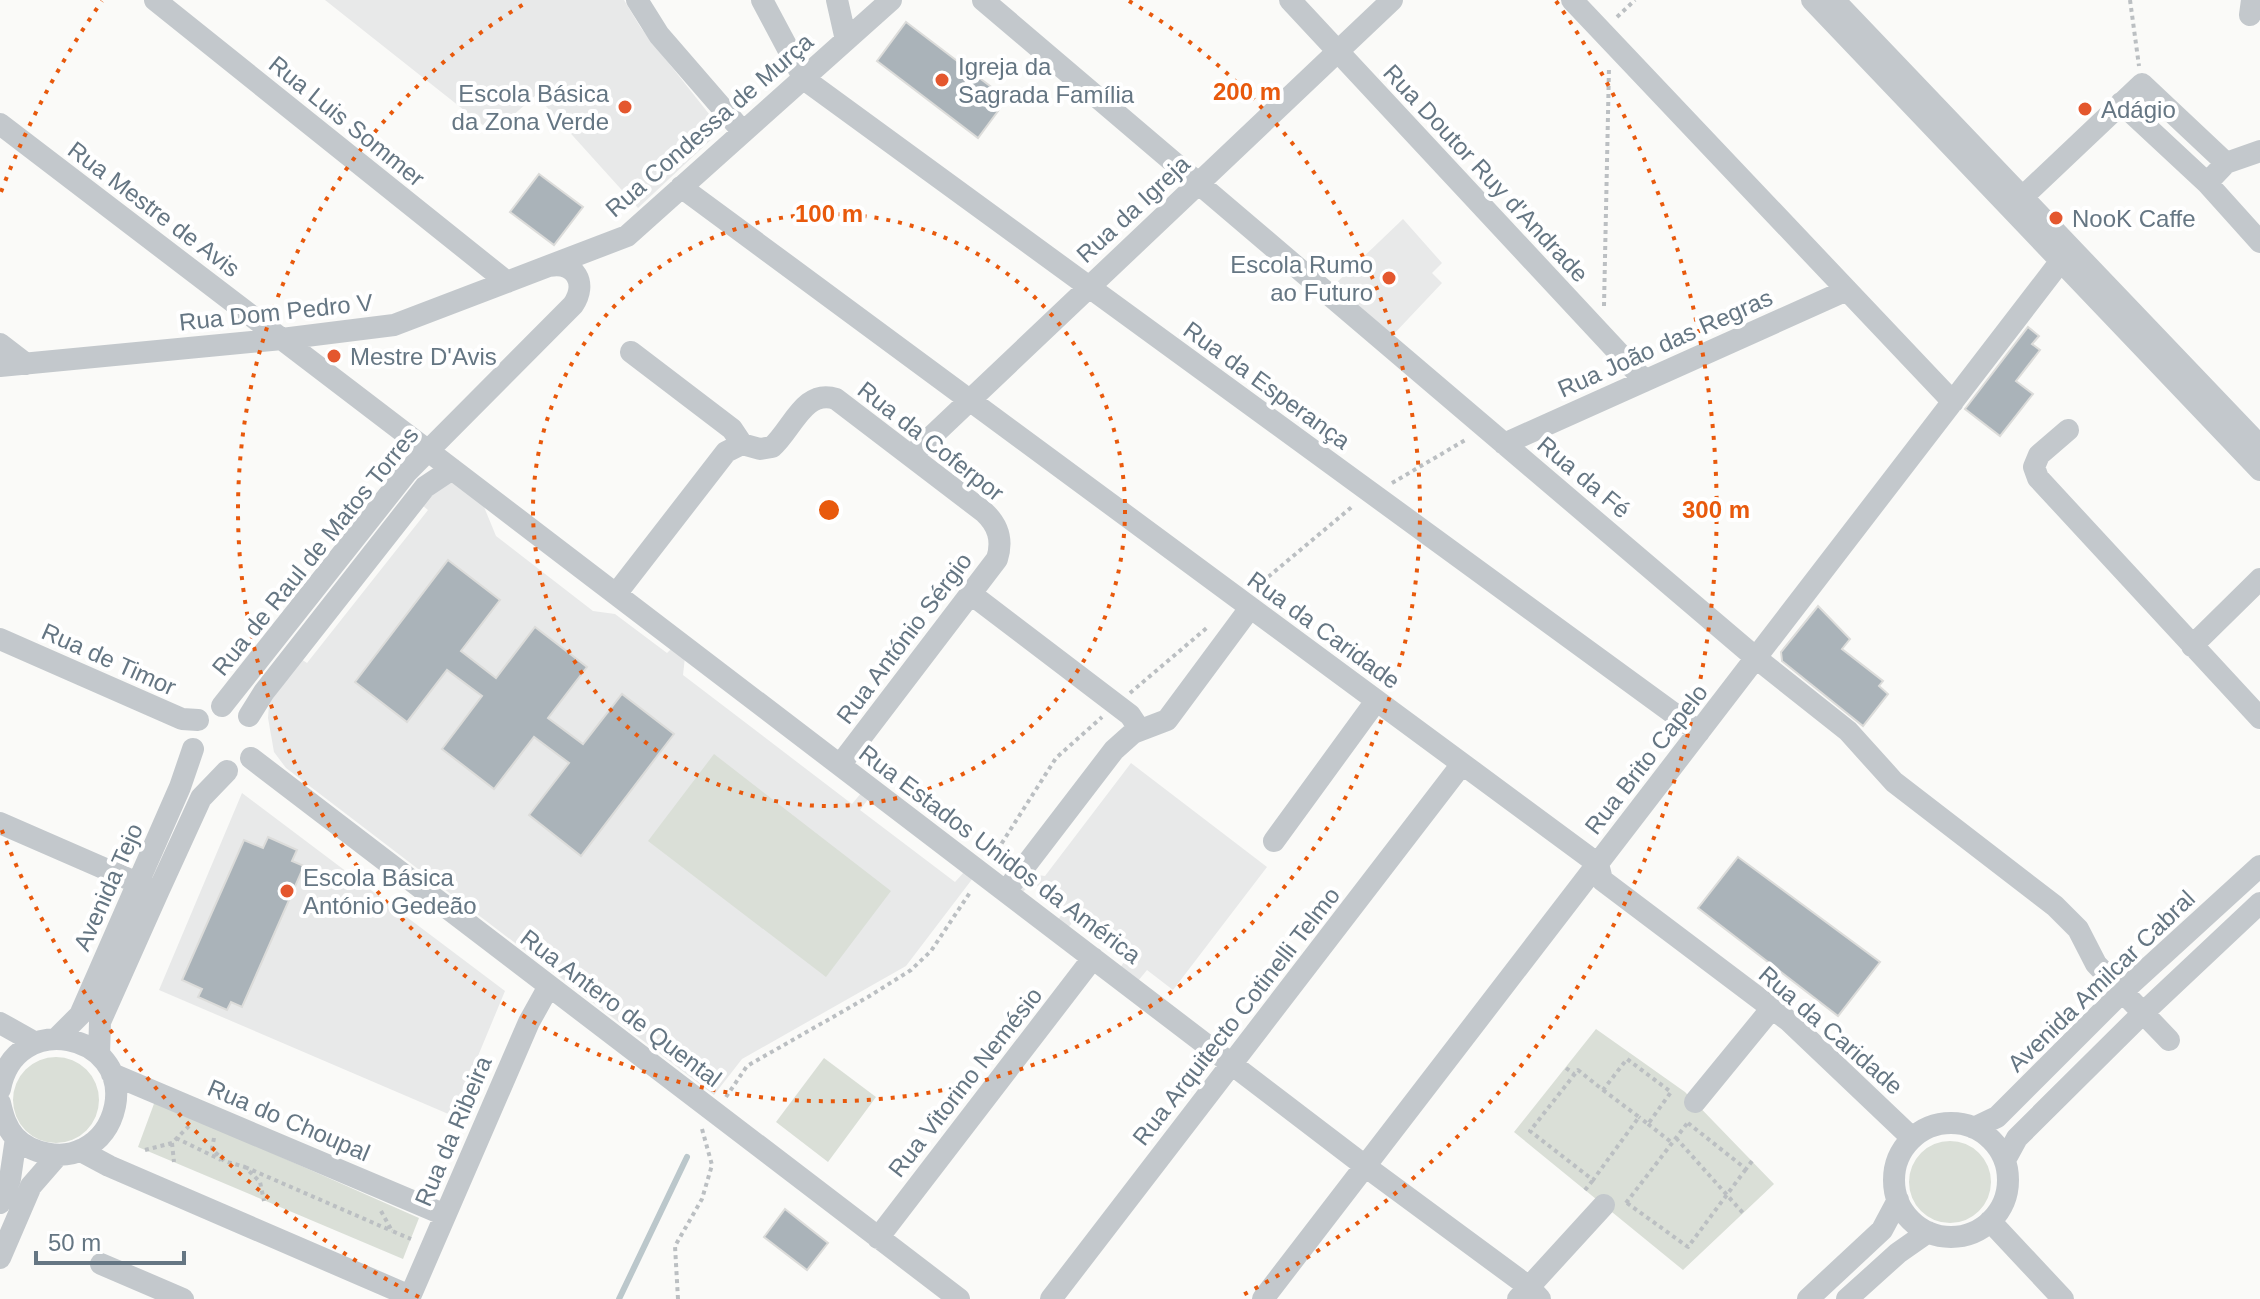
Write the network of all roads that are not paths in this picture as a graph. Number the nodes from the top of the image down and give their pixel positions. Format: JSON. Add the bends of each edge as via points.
{"nodes":[{"id":1,"x":155,"y":0,"type":"edge"},
{"id":2,"x":637,"y":0,"type":"edge"},
{"id":3,"x":762,"y":0,"type":"edge"},
{"id":4,"x":837,"y":0,"type":"edge"},
{"id":5,"x":891,"y":0,"type":"edge"},
{"id":6,"x":983,"y":0,"type":"edge"},
{"id":7,"x":1290,"y":0,"type":"edge"},
{"id":8,"x":1392,"y":0,"type":"edge"},
{"id":9,"x":1572,"y":0,"type":"edge"},
{"id":10,"x":1812,"y":0,"type":"edge"},
{"id":11,"x":1834,"y":0,"type":"edge"},
{"id":12,"x":846,"y":40,"type":"junction"},
{"id":13,"x":1338,"y":51,"type":"junction"},
{"id":14,"x":804,"y":79,"type":"junction"},
{"id":15,"x":2121,"y":103,"type":"junction"},
{"id":16,"x":0,"y":124,"type":"edge"},
{"id":17,"x":743,"y":132,"type":"junction"},
{"id":18,"x":2260,"y":151,"type":"edge"},
{"id":19,"x":2226,"y":163,"type":"junction"},
{"id":20,"x":1198,"y":183,"type":"junction"},
{"id":21,"x":2207,"y":183,"type":"junction"},
{"id":22,"x":681,"y":187,"type":"junction"},
{"id":23,"x":2015,"y":204,"type":"junction"},
{"id":24,"x":2260,"y":242,"type":"edge"},
{"id":25,"x":2065,"y":256,"type":"junction"},
{"id":26,"x":548,"y":266,"type":"junction"},
{"id":27,"x":507,"y":282,"type":"junction"},
{"id":28,"x":1089,"y":287,"type":"junction"},
{"id":29,"x":1847,"y":290,"type":"junction"},
{"id":30,"x":282,"y":339,"type":"junction"},
{"id":31,"x":0,"y":344,"type":"edge"},
{"id":32,"x":631,"y":352,"type":"dead end"},
{"id":33,"x":26,"y":364,"type":"junction"},
{"id":34,"x":0,"y":366,"type":"edge"},
{"id":35,"x":1645,"y":381,"type":"junction"},
{"id":36,"x":970,"y":400,"type":"junction"},
{"id":37,"x":1953,"y":402,"type":"junction"},
{"id":38,"x":2068,"y":430,"type":"dead end"},
{"id":39,"x":742,"y":444,"type":"junction"},
{"id":40,"x":1504,"y":444,"type":"junction"},
{"id":41,"x":2260,"y":446,"type":"edge"},
{"id":42,"x":428,"y":450,"type":"junction"},
{"id":43,"x":911,"y":456,"type":"junction"},
{"id":44,"x":452,"y":469,"type":"junction"},
{"id":45,"x":2260,"y":470,"type":"edge"},
{"id":46,"x":1000,"y":538,"type":"joint"},
{"id":47,"x":2260,"y":579,"type":"edge"},
{"id":48,"x":616,"y":594,"type":"junction"},
{"id":49,"x":971,"y":594,"type":"junction"},
{"id":50,"x":1250,"y":608,"type":"junction"},
{"id":51,"x":0,"y":639,"type":"edge"},
{"id":52,"x":2192,"y":646,"type":"junction"},
{"id":53,"x":1756,"y":658,"type":"junction"},
{"id":54,"x":1376,"y":701,"type":"junction"},
{"id":55,"x":222,"y":706,"type":"junction"},
{"id":56,"x":2260,"y":718,"type":"edge"},
{"id":57,"x":198,"y":720,"type":"junction"},
{"id":58,"x":1140,"y":730,"type":"junction"},
{"id":59,"x":1699,"y":732,"type":"junction"},
{"id":60,"x":253,"y":737,"type":"junction"},
{"id":61,"x":193,"y":749,"type":"junction"},
{"id":62,"x":1462,"y":764,"type":"junction"},
{"id":63,"x":840,"y":765,"type":"junction"},
{"id":64,"x":227,"y":771,"type":"junction"},
{"id":65,"x":0,"y":823,"type":"edge"},
{"id":66,"x":1274,"y":841,"type":"dead end"},
{"id":67,"x":1598,"y":864,"type":"junction"},
{"id":68,"x":2260,"y":866,"type":"edge"},
{"id":69,"x":148,"y":888,"type":"junction"},
{"id":70,"x":1006,"y":891,"type":"junction"},
{"id":71,"x":2260,"y":903,"type":"edge"},
{"id":72,"x":1093,"y":958,"type":"junction"},
{"id":73,"x":549,"y":986,"type":"junction"},
{"id":74,"x":2123,"y":991,"type":"junction"},
{"id":75,"x":1772,"y":1008,"type":"junction"},
{"id":76,"x":2143,"y":1013,"type":"junction"},
{"id":77,"x":0,"y":1023,"type":"edge"},
{"id":78,"x":57,"y":1038,"type":"junction"},
{"id":79,"x":2169,"y":1040,"type":"dead end"},
{"id":80,"x":34,"y":1042,"type":"junction"},
{"id":81,"x":99,"y":1055,"type":"junction"},
{"id":82,"x":1232,"y":1064,"type":"junction"},
{"id":83,"x":112,"y":1074,"type":"junction"},
{"id":84,"x":0,"y":1089,"type":"edge"},
{"id":85,"x":1691,"y":1112,"type":"road end"},
{"id":86,"x":5,"y":1120,"type":"edge"},
{"id":87,"x":1974,"y":1128,"type":"junction"},
{"id":88,"x":1912,"y":1138,"type":"junction"},
{"id":89,"x":81,"y":1151,"type":"junction"},
{"id":90,"x":58,"y":1155,"type":"junction"},
{"id":91,"x":2005,"y":1160,"type":"junction"},
{"id":92,"x":1365,"y":1166,"type":"junction"},
{"id":93,"x":1898,"y":1200,"type":"junction"},
{"id":94,"x":0,"y":1203,"type":"edge"},
{"id":95,"x":1613,"y":1207,"type":"road end"},
{"id":96,"x":445,"y":1215,"type":"junction"},
{"id":97,"x":1990,"y":1221,"type":"junction"},
{"id":98,"x":1928,"y":1232,"type":"junction"},
{"id":99,"x":878,"y":1238,"type":"junction"},
{"id":100,"x":0,"y":1258,"type":"edge"},
{"id":101,"x":101,"y":1264,"type":"dead end"},
{"id":102,"x":1529,"y":1295,"type":"edge"},
{"id":103,"x":410,"y":1298,"type":"edge"},
{"id":104,"x":183,"y":1299,"type":"edge"},
{"id":105,"x":959,"y":1299,"type":"edge"},
{"id":106,"x":1051,"y":1299,"type":"edge"},
{"id":107,"x":1263,"y":1299,"type":"edge"},
{"id":108,"x":1808,"y":1299,"type":"edge"},
{"id":109,"x":1847,"y":1299,"type":"edge"},
{"id":110,"x":2063,"y":1299,"type":"edge"}],
"edges":[{"from":1,"to":27,"type":"street","name":"Rua Luis Sommer"},
{"from":2,"to":17,"type":"street","via":[[659,35]]},
{"from":3,"to":14,"type":"street"},
{"from":4,"to":12,"type":"street"},
{"from":5,"to":12,"type":"street","name":"Rua Condessa de Murça"},
{"from":6,"to":20,"type":"street","name":"Rua da Fé"},
{"from":7,"to":13,"type":"street","name":"Rua Doutor Ruy d'Andrade"},
{"from":8,"to":13,"type":"street","name":"Rua da Igreja"},
{"from":9,"to":29,"type":"street"},
{"from":10,"to":23,"type":"street"},
{"from":11,"to":23,"type":"street"},
{"from":12,"to":14,"type":"street","name":"Rua Condessa de Murça"},
{"from":13,"to":20,"type":"street","name":"Rua da Igreja"},
{"from":13,"to":35,"type":"street","name":"Rua Doutor Ruy d'Andrade"},
{"from":14,"to":17,"type":"street","name":"Rua Condessa de Murça"},
{"from":14,"to":28,"type":"street","name":"Rua da Esperança"},
{"from":15,"to":19,"type":"street","via":[[2142,84]]},
{"from":15,"to":21,"type":"street"},
{"from":15,"to":23,"type":"street"},
{"from":16,"to":30,"type":"street","name":"Rua Mestre de Avis"},
{"from":17,"to":22,"type":"street","name":"Rua Condessa de Murça"},
{"from":18,"to":19,"type":"street"},
{"from":19,"to":21,"type":"street"},
{"from":20,"to":28,"type":"street","name":"Rua da Igreja"},
{"from":20,"to":40,"type":"street","name":"Rua da Fé"},
{"from":21,"to":24,"type":"street"},
{"from":22,"to":26,"type":"street","name":"Rua Condessa de Murça","via":[[627,236]]},
{"from":22,"to":36,"type":"street","name":"Rua da Caridade"},
{"from":23,"to":25,"type":"street"},
{"from":25,"to":37,"type":"street","name":"Rua Brito Capelo"},
{"from":25,"to":41,"type":"street"},
{"from":25,"to":45,"type":"street"},
{"from":26,"to":27,"type":"street","name":"Rua Dom Pedro V"},
{"from":26,"to":42,"type":"street","name":"Rua de Raul de Matos Torres","via":[[566,266],[576,275],[577,299]]},
{"from":27,"to":30,"type":"street","name":"Rua Dom Pedro V","via":[[394,325]]},
{"from":28,"to":36,"type":"street","name":"Rua da Igreja"},
{"from":28,"to":59,"type":"street","name":"Rua da Esperança"},
{"from":29,"to":35,"type":"street","name":"Rua João das Regras"},
{"from":29,"to":37,"type":"street"},
{"from":30,"to":33,"type":"street","name":"Rua Dom Pedro V"},
{"from":30,"to":42,"type":"street","name":"Rua Mestre de Avis"},
{"from":31,"to":33,"type":"street"},
{"from":32,"to":39,"type":"street","via":[[732,429]]},
{"from":33,"to":34,"type":"street","name":"Rua Dom Pedro V"},
{"from":35,"to":40,"type":"street","name":"Rua João das Regras"},
{"from":36,"to":43,"type":"street","name":"Rua da Igreja"},
{"from":36,"to":50,"type":"street","name":"Rua da Caridade"},
{"from":37,"to":53,"type":"street","name":"Rua Brito Capelo"},
{"from":38,"to":52,"type":"street","via":[[2039,455],[2034,467],[2038,478]]},
{"from":39,"to":43,"type":"street","name":"Rua da Coferpor","via":[[772,447],[808,403],[821,396],[836,399]]},
{"from":39,"to":48,"type":"street","via":[[726,452]]},
{"from":40,"to":53,"type":"street","name":"Rua da Fé"},
{"from":42,"to":44,"type":"street","name":"Rua Estados Unidos da América"},
{"from":42,"to":55,"type":"street","name":"Rua de Raul de Matos Torres"},
{"from":43,"to":46,"type":"street","name":"Rua da Coferpor","via":[[992,519]]},
{"from":44,"to":48,"type":"street","name":"Rua Estados Unidos da América"},
{"from":44,"to":60,"type":"street","name":"Rua de Raul de Matos Torres","via":[[425,487],[264,692]]},
{"from":46,"to":49,"type":"street","name":"Rua António Sérgio","via":[[997,559]]},
{"from":47,"to":52,"type":"street"},
{"from":48,"to":63,"type":"street","name":"Rua Estados Unidos da América"},
{"from":49,"to":58,"type":"street","via":[[1130,715]]},
{"from":49,"to":63,"type":"street","name":"Rua António Sérgio"},
{"from":50,"to":54,"type":"street","name":"Rua da Caridade"},
{"from":50,"to":58,"type":"street","via":[[1167,720]]},
{"from":51,"to":57,"type":"street","name":"Rua de Timor","via":[[182,719]]},
{"from":52,"to":56,"type":"street"},
{"from":53,"to":59,"type":"street","name":"Rua Brito Capelo"},
{"from":53,"to":74,"type":"street","name":"Rua da Fé","via":[[1848,731],[1894,782],[2055,906],[2078,929],[2096,964]]},
{"from":54,"to":62,"type":"street","name":"Rua da Caridade"},
{"from":54,"to":66,"type":"street"},
{"from":55,"to":57,"type":"street"},
{"from":55,"to":60,"type":"street","via":[[237,708]]},
{"from":57,"to":61,"type":"street"},
{"from":58,"to":70,"type":"street","via":[[1114,750]]},
{"from":59,"to":67,"type":"street","name":"Rua Brito Capelo"},
{"from":60,"to":64,"type":"street","via":[[241,767]]},
{"from":60,"to":73,"type":"street","name":"Rua Antero de Quental"},
{"from":61,"to":64,"type":"street","via":[[213,769]]},
{"from":61,"to":69,"type":"street","name":"Avenida Tejo"},
{"from":62,"to":67,"type":"street","name":"Rua da Caridade"},
{"from":62,"to":82,"type":"street","name":"Rua Arquitecto Cotinelli Telmo"},
{"from":63,"to":70,"type":"street","name":"Rua Estados Unidos da América"},
{"from":64,"to":69,"type":"street","name":"Avenida Tejo","via":[[201,798]]},
{"from":65,"to":69,"type":"street"},
{"from":67,"to":75,"type":"street","name":"Rua da Caridade","via":[[1602,880]]},
{"from":67,"to":92,"type":"street","name":"Rua Brito Capelo"},
{"from":68,"to":74,"type":"street","name":"Avenida Amilcar Cabral"},
{"from":69,"to":78,"type":"street","name":"Avenida Tejo","via":[[80,1015]]},
{"from":69,"to":81,"type":"street","name":"Avenida Tejo","via":[[100,1022]]},
{"from":70,"to":72,"type":"street","name":"Rua Estados Unidos da América"},
{"from":71,"to":76,"type":"street"},
{"from":72,"to":82,"type":"street","name":"Rua Estados Unidos da América"},
{"from":72,"to":99,"type":"street","name":"Rua Vitorino Nemésio"},
{"from":73,"to":96,"type":"street","name":"Rua da Ribeira"},
{"from":73,"to":99,"type":"street","name":"Rua Antero de Quental"},
{"from":74,"to":76,"type":"street","name":"Rua da Fé"},
{"from":74,"to":87,"type":"street","name":"Avenida Amilcar Cabral","via":[[1997,1117]]},
{"from":75,"to":85,"type":"street"},
{"from":75,"to":88,"type":"street","name":"Rua da Caridade"},
{"from":76,"to":79,"type":"street","name":"Rua da Fé"},
{"from":76,"to":91,"type":"street","via":[[2015,1141]]},
{"from":77,"to":80,"type":"street"},
{"from":78,"to":80,"type":"street"},
{"from":78,"to":81,"type":"street","via":[[80,1042]]},
{"from":80,"to":84,"type":"street","via":[[16,1055]]},
{"from":81,"to":83,"type":"street"},
{"from":82,"to":92,"type":"street","name":"Rua Estados Unidos da América"},
{"from":82,"to":106,"type":"street","name":"Rua Arquitecto Cotinelli Telmo"},
{"from":83,"to":89,"type":"street","via":[[117,1096],[112,1119],[100,1138]]},
{"from":83,"to":96,"type":"street","name":"Rua do Choupal"},
{"from":86,"to":90,"type":"street","via":[[36,1151]]},
{"from":86,"to":94,"type":"street","via":[[10,1179]]},
{"from":87,"to":88,"type":"street","via":[[1942,1123]]},
{"from":87,"to":91,"type":"street","via":[[1987,1135]]},
{"from":88,"to":93,"type":"street","via":[[1896,1167]]},
{"from":89,"to":90,"type":"street"},
{"from":89,"to":103,"type":"street"},
{"from":90,"to":100,"type":"street","via":[[31,1186]]},
{"from":91,"to":97,"type":"street","via":[[2007,1192]]},
{"from":92,"to":102,"type":"street","name":"Rua Estados Unidos da América"},
{"from":92,"to":107,"type":"street","name":"Rua Brito Capelo"},
{"from":93,"to":98,"type":"street"},
{"from":93,"to":108,"type":"street","via":[[1882,1230]]},
{"from":95,"to":102,"type":"street"},
{"from":96,"to":103,"type":"street","name":"Rua da Ribeira"},
{"from":97,"to":98,"type":"street","via":[[1961,1236]]},
{"from":97,"to":110,"type":"street"},
{"from":98,"to":109,"type":"street"},
{"from":99,"to":105,"type":"street","name":"Rua Antero de Quental"},
{"from":101,"to":104,"type":"street"}]}
